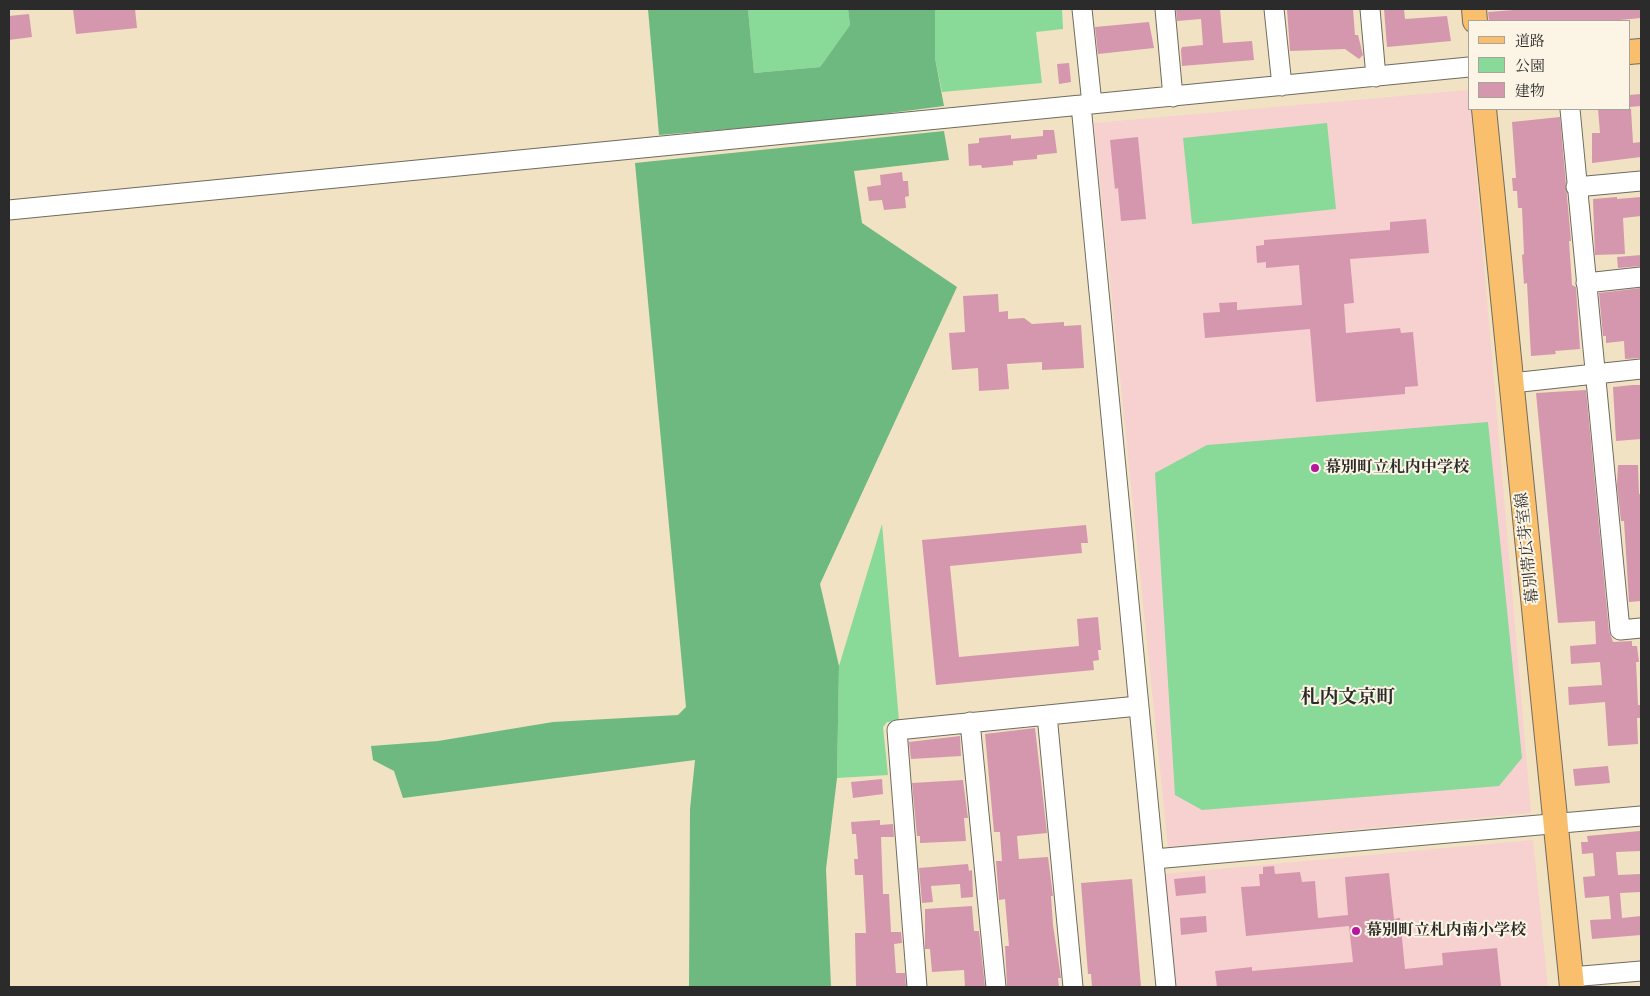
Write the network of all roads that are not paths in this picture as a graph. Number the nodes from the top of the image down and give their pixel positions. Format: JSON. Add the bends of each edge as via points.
{"nodes":[{"id":1,"x":1082,"y":9,"type":"edge"},
{"id":2,"x":1164,"y":9,"type":"edge"},
{"id":3,"x":1274,"y":9,"type":"edge"},
{"id":4,"x":1370,"y":9,"type":"edge"},
{"id":5,"x":1468,"y":67,"type":"edge"},
{"id":6,"x":1376,"y":77,"type":"junction"},
{"id":7,"x":1282,"y":86,"type":"junction"},
{"id":8,"x":1173,"y":97,"type":"junction"},
{"id":9,"x":1086,"y":105,"type":"junction"},
{"id":10,"x":1484,"y":110,"type":"edge"},
{"id":11,"x":1570,"y":110,"type":"edge"},
{"id":12,"x":1641,"y":181,"type":"edge"},
{"id":13,"x":1576,"y":187,"type":"junction"},
{"id":14,"x":9,"y":210,"type":"edge"},
{"id":15,"x":1641,"y":277,"type":"edge"},
{"id":16,"x":1586,"y":283,"type":"junction"},
{"id":17,"x":1641,"y":369,"type":"edge"},
{"id":18,"x":1594,"y":374,"type":"junction"},
{"id":19,"x":1512,"y":383,"type":"junction"},
{"id":20,"x":1641,"y":628,"type":"edge"},
{"id":21,"x":1138,"y":706,"type":"junction"},
{"id":22,"x":1046,"y":715,"type":"junction"},
{"id":23,"x":970,"y":722,"type":"junction"},
{"id":24,"x":1641,"y":816,"type":"edge"},
{"id":25,"x":1555,"y":824,"type":"junction"},
{"id":26,"x":1154,"y":859,"type":"junction"},
{"id":27,"x":1641,"y":971,"type":"edge"},
{"id":28,"x":1571,"y":982,"type":"edge"},
{"id":29,"x":918,"y":987,"type":"edge"},
{"id":30,"x":996,"y":987,"type":"edge"},
{"id":31,"x":1073,"y":987,"type":"edge"},
{"id":32,"x":1166,"y":987,"type":"edge"}],
"edges":[{"from":1,"to":9,"type":"street"},
{"from":2,"to":8,"type":"street"},
{"from":3,"to":7,"type":"street"},
{"from":4,"to":6,"type":"street"},
{"from":5,"to":6,"type":"street"},
{"from":6,"to":7,"type":"street"},
{"from":7,"to":8,"type":"street"},
{"from":8,"to":9,"type":"street"},
{"from":9,"to":14,"type":"street"},
{"from":9,"to":21,"type":"street"},
{"from":10,"to":19,"type":"main road","name":"幕別帯広芽室線"},
{"from":11,"to":13,"type":"street"},
{"from":12,"to":13,"type":"street"},
{"from":13,"to":16,"type":"street"},
{"from":15,"to":16,"type":"street"},
{"from":16,"to":18,"type":"street"},
{"from":17,"to":18,"type":"street"},
{"from":18,"to":19,"type":"street"},
{"from":18,"to":20,"type":"street","via":[[1620,630]]},
{"from":19,"to":25,"type":"main road","name":"幕別帯広芽室線"},
{"from":21,"to":22,"type":"street"},
{"from":21,"to":26,"type":"street"},
{"from":22,"to":23,"type":"street"},
{"from":22,"to":31,"type":"street"},
{"from":23,"to":29,"type":"street","via":[[897,730]]},
{"from":23,"to":30,"type":"street"},
{"from":24,"to":25,"type":"street"},
{"from":25,"to":26,"type":"street"},
{"from":25,"to":28,"type":"main road","name":"幕別帯広芽室線"},
{"from":26,"to":32,"type":"street"},
{"from":27,"to":28,"type":"street"}]}
